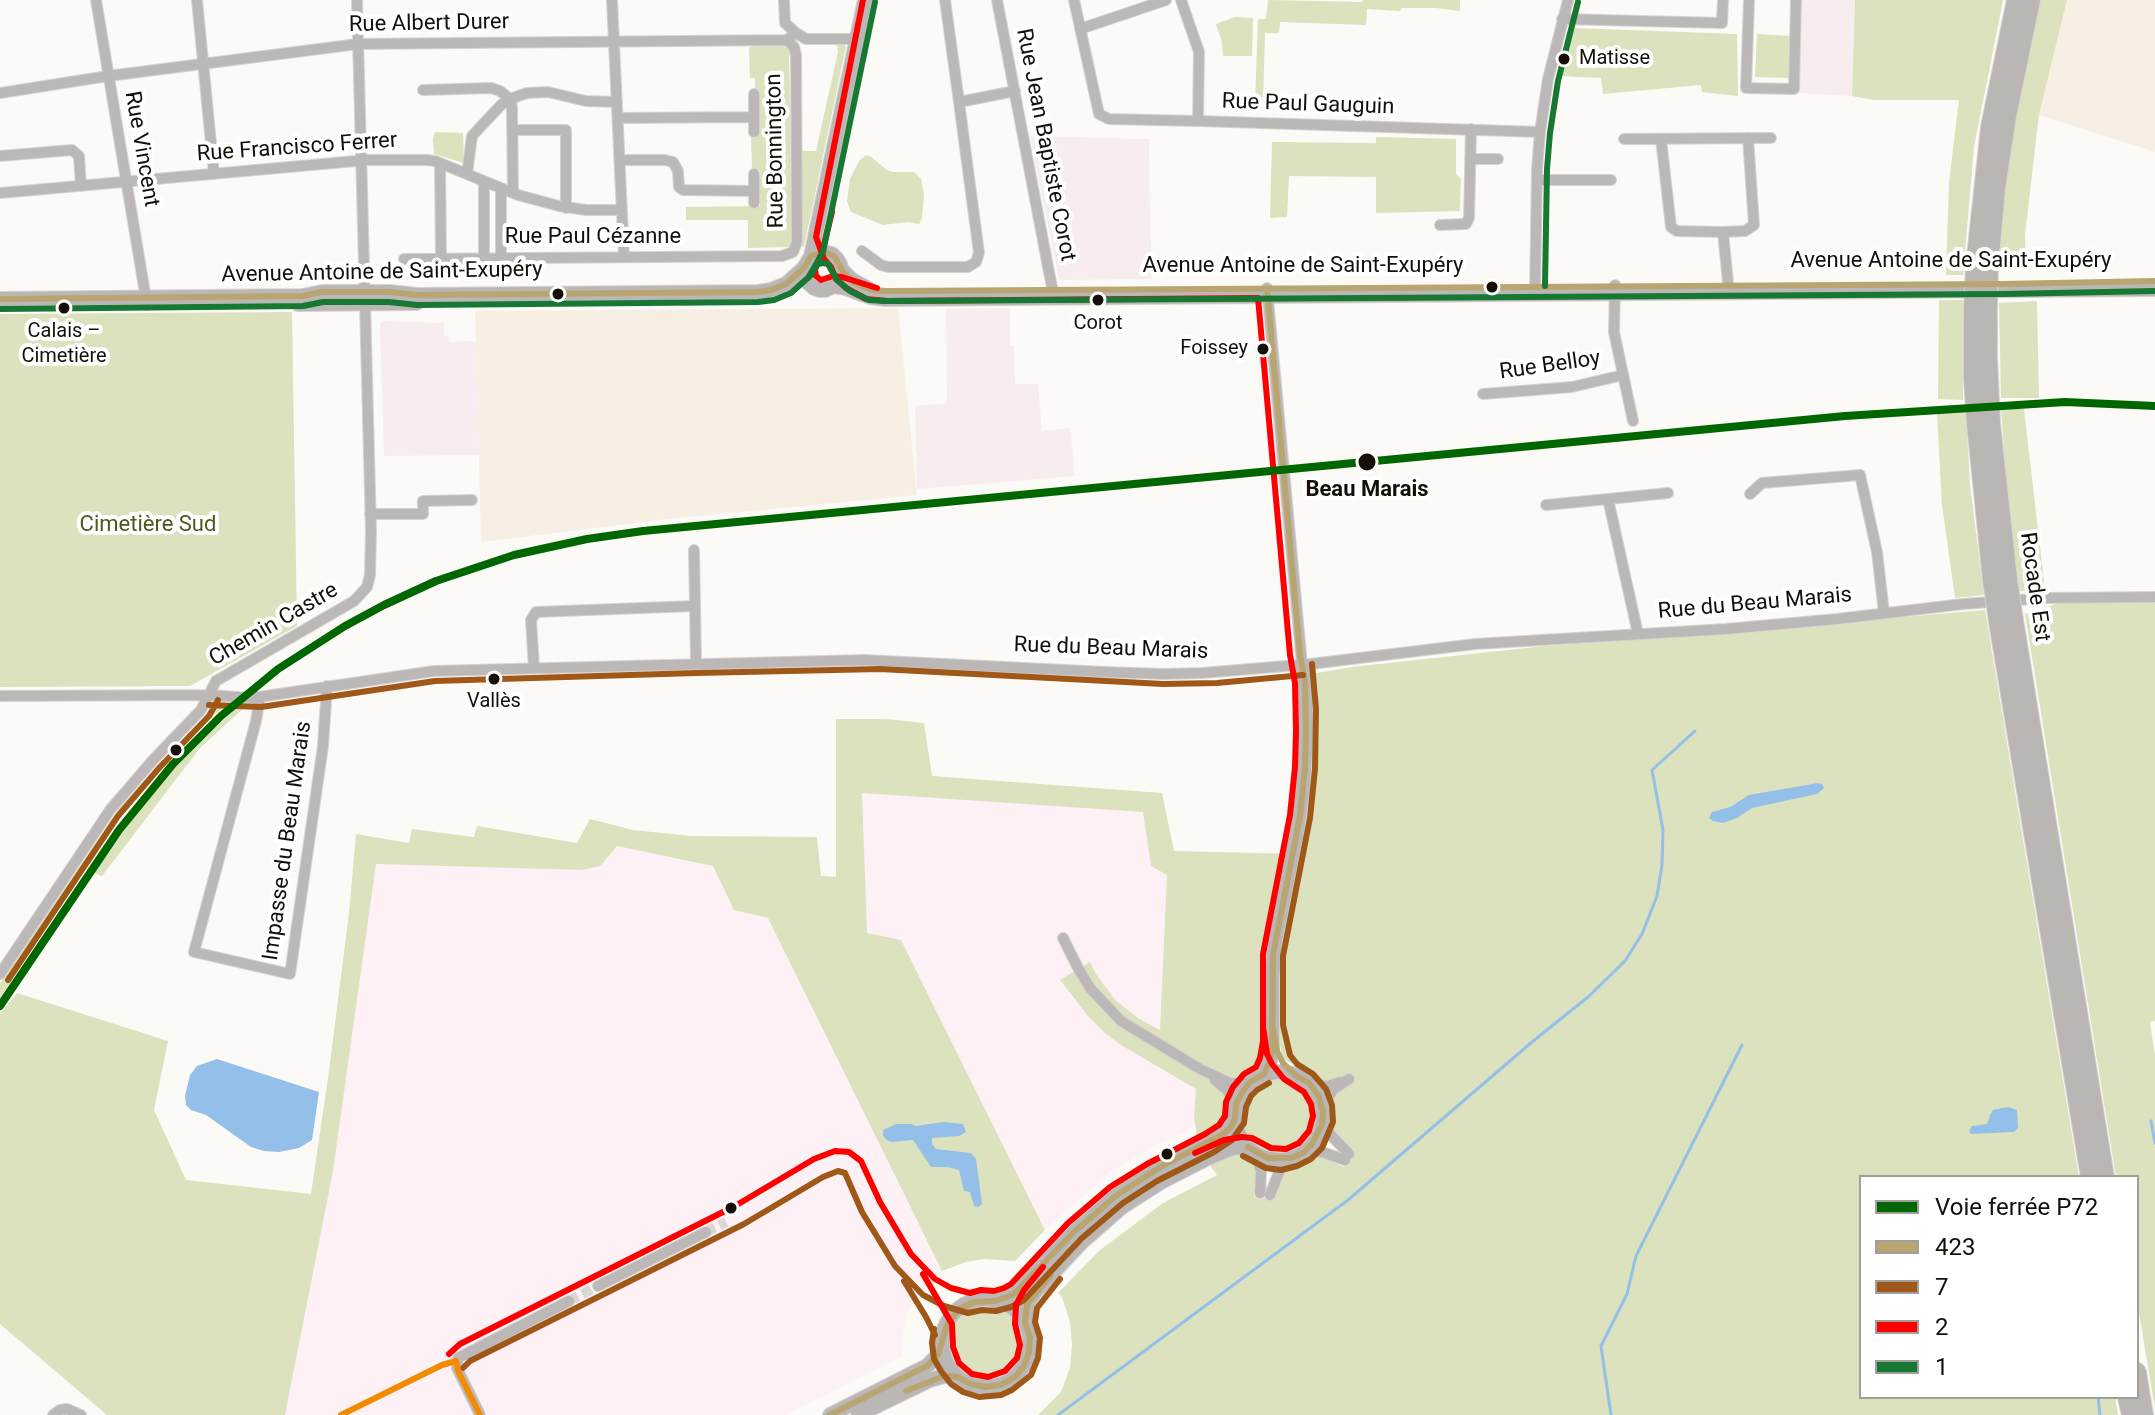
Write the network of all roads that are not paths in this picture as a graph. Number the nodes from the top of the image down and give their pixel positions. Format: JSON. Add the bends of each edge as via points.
{"nodes":[{"id":1,"x":96,"y":0,"type":"edge"},
{"id":2,"x":197,"y":0,"type":"edge"},
{"id":3,"x":357,"y":0,"type":"edge"},
{"id":4,"x":612,"y":0,"type":"edge"},
{"id":5,"x":784,"y":0,"type":"edge"},
{"id":6,"x":865,"y":0,"type":"edge"},
{"id":7,"x":873,"y":0,"type":"edge"},
{"id":8,"x":945,"y":0,"type":"edge"},
{"id":9,"x":997,"y":0,"type":"edge"},
{"id":10,"x":1074,"y":0,"type":"edge"},
{"id":11,"x":1166,"y":0,"type":"edge"},
{"id":12,"x":1181,"y":0,"type":"edge"},
{"id":13,"x":1568,"y":0,"type":"edge"},
{"id":14,"x":1723,"y":0,"type":"edge"},
{"id":15,"x":1749,"y":0,"type":"edge"},
{"id":16,"x":1796,"y":0,"type":"edge"},
{"id":17,"x":2016,"y":0,"type":"edge"},
{"id":18,"x":2031,"y":0,"type":"edge"},
{"id":19,"x":1562,"y":19,"type":"junction"},
{"id":20,"x":1080,"y":29,"type":"junction"},
{"id":21,"x":792,"y":37,"type":"junction"},
{"id":22,"x":857,"y":39,"type":"junction"},
{"id":23,"x":615,"y":41,"type":"junction"},
{"id":24,"x":358,"y":44,"type":"junction"},
{"id":25,"x":203,"y":64,"type":"junction"},
{"id":26,"x":108,"y":76,"type":"junction"},
{"id":27,"x":423,"y":90,"type":"dead end"},
{"id":28,"x":1015,"y":91,"type":"junction"},
{"id":29,"x":0,"y":93,"type":"edge"},
{"id":30,"x":754,"y":94,"type":"dead end"},
{"id":31,"x":510,"y":99,"type":"junction"},
{"id":32,"x":617,"y":102,"type":"junction"},
{"id":33,"x":959,"y":102,"type":"junction"},
{"id":34,"x":754,"y":117,"type":"junction"},
{"id":35,"x":618,"y":118,"type":"junction"},
{"id":36,"x":1198,"y":121,"type":"junction"},
{"id":37,"x":1471,"y":129,"type":"junction"},
{"id":38,"x":513,"y":130,"type":"junction"},
{"id":39,"x":754,"y":132,"type":"dead end"},
{"id":40,"x":1540,"y":132,"type":"junction"},
{"id":41,"x":1748,"y":138,"type":"junction"},
{"id":42,"x":1771,"y":138,"type":"dead end"},
{"id":43,"x":1624,"y":139,"type":"dead end"},
{"id":44,"x":1661,"y":139,"type":"junction"},
{"id":45,"x":0,"y":156,"type":"edge"},
{"id":46,"x":1470,"y":159,"type":"junction"},
{"id":47,"x":1498,"y":159,"type":"dead end"},
{"id":48,"x":620,"y":160,"type":"junction"},
{"id":49,"x":362,"y":162,"type":"junction"},
{"id":50,"x":440,"y":163,"type":"junction"},
{"id":51,"x":214,"y":174,"type":"junction"},
{"id":52,"x":467,"y":174,"type":"junction"},
{"id":53,"x":754,"y":174,"type":"dead end"},
{"id":54,"x":1537,"y":180,"type":"junction"},
{"id":55,"x":1611,"y":180,"type":"dead end"},
{"id":56,"x":484,"y":181,"type":"junction"},
{"id":57,"x":127,"y":182,"type":"junction"},
{"id":58,"x":81,"y":186,"type":"junction"},
{"id":59,"x":501,"y":188,"type":"junction"},
{"id":60,"x":754,"y":191,"type":"junction"},
{"id":61,"x":0,"y":193,"type":"edge"},
{"id":62,"x":513,"y":193,"type":"junction"},
{"id":63,"x":754,"y":203,"type":"dead end"},
{"id":64,"x":566,"y":208,"type":"junction"},
{"id":65,"x":622,"y":210,"type":"junction"},
{"id":66,"x":1440,"y":225,"type":"dead end"},
{"id":67,"x":1723,"y":232,"type":"junction"},
{"id":68,"x":862,"y":251,"type":"dead end"},
{"id":69,"x":832,"y":254,"type":"junction"},
{"id":70,"x":782,"y":256,"type":"joint"},
{"id":71,"x":441,"y":257,"type":"junction"},
{"id":72,"x":484,"y":257,"type":"junction"},
{"id":73,"x":501,"y":257,"type":"junction"},
{"id":74,"x":624,"y":257,"type":"junction"},
{"id":75,"x":404,"y":259,"type":"dead end"},
{"id":76,"x":807,"y":262,"type":"junction"},
{"id":77,"x":1982,"y":266,"type":"junction"},
{"id":78,"x":842,"y":270,"type":"junction"},
{"id":79,"x":2155,"y":281,"type":"edge"},
{"id":80,"x":811,"y":286,"type":"junction"},
{"id":81,"x":834,"y":286,"type":"junction"},
{"id":82,"x":1615,"y":289,"type":"junction"},
{"id":83,"x":1728,"y":289,"type":"junction"},
{"id":84,"x":2155,"y":289,"type":"edge"},
{"id":85,"x":1535,"y":290,"type":"junction"},
{"id":86,"x":1267,"y":292,"type":"junction"},
{"id":87,"x":1053,"y":294,"type":"junction"},
{"id":88,"x":364,"y":298,"type":"junction"},
{"id":89,"x":0,"y":299,"type":"edge"},
{"id":90,"x":146,"y":301,"type":"junction"},
{"id":91,"x":0,"y":306,"type":"edge"},
{"id":92,"x":1623,"y":375,"type":"junction"},
{"id":93,"x":1483,"y":394,"type":"dead end"},
{"id":94,"x":1633,"y":421,"type":"dead end"},
{"id":95,"x":1668,"y":493,"type":"dead end"},
{"id":96,"x":1750,"y":494,"type":"dead end"},
{"id":97,"x":1608,"y":499,"type":"junction"},
{"id":98,"x":472,"y":500,"type":"dead end"},
{"id":99,"x":1546,"y":505,"type":"dead end"},
{"id":100,"x":370,"y":514,"type":"junction"},
{"id":101,"x":694,"y":550,"type":"dead end"},
{"id":102,"x":2155,"y":597,"type":"edge"},
{"id":103,"x":695,"y":606,"type":"junction"},
{"id":104,"x":1884,"y":613,"type":"junction"},
{"id":105,"x":2006,"y":621,"type":"junction"},
{"id":106,"x":1638,"y":634,"type":"junction"},
{"id":107,"x":696,"y":663,"type":"junction"},
{"id":108,"x":1302,"y":665,"type":"junction"},
{"id":109,"x":534,"y":668,"type":"junction"},
{"id":110,"x":327,"y":686,"type":"junction"},
{"id":111,"x":209,"y":695,"type":"junction"},
{"id":112,"x":0,"y":696,"type":"edge"},
{"id":113,"x":260,"y":697,"type":"junction"},
{"id":114,"x":1063,"y":938,"type":"dead end"},
{"id":115,"x":0,"y":974,"type":"edge"},
{"id":116,"x":1273,"y":1026,"type":"junction"},
{"id":117,"x":1200,"y":1069,"type":"junction"},
{"id":118,"x":1264,"y":1074,"type":"junction"},
{"id":119,"x":1295,"y":1075,"type":"junction"},
{"id":120,"x":1248,"y":1084,"type":"junction"},
{"id":121,"x":1311,"y":1085,"type":"junction"},
{"id":122,"x":1322,"y":1107,"type":"junction"},
{"id":123,"x":1235,"y":1113,"type":"junction"},
{"id":124,"x":1322,"y":1122,"type":"junction"},
{"id":125,"x":1252,"y":1150,"type":"junction"},
{"id":126,"x":1305,"y":1151,"type":"junction"},
{"id":127,"x":1291,"y":1158,"type":"junction"},
{"id":128,"x":2090,"y":1175,"type":"edge"},
{"id":129,"x":2105,"y":1175,"type":"edge"},
{"id":130,"x":706,"y":1232,"type":"tunnel mouth"},
{"id":131,"x":598,"y":1286,"type":"tunnel mouth"},
{"id":132,"x":569,"y":1301,"type":"tunnel mouth"},
{"id":133,"x":995,"y":1301,"type":"junction"},
{"id":134,"x":1025,"y":1323,"type":"junction"},
{"id":135,"x":942,"y":1346,"type":"junction"},
{"id":136,"x":958,"y":1377,"type":"junction"},
{"id":137,"x":2139,"y":1384,"type":"edge"},
{"id":138,"x":53,"y":1415,"type":"edge"},
{"id":139,"x":81,"y":1415,"type":"edge"},
{"id":140,"x":480,"y":1415,"type":"edge"},
{"id":141,"x":830,"y":1415,"type":"edge"},
{"id":142,"x":858,"y":1415,"type":"edge"},
{"id":143,"x":2144,"y":1415,"type":"edge"}],
"edges":[{"from":1,"to":26,"type":"street","name":"Rue Vincent"},
{"from":2,"to":25,"type":"street"},
{"from":3,"to":24,"type":"street","name":"Chemin Castre"},
{"from":4,"to":23,"type":"street"},
{"from":5,"to":21,"type":"street","name":"Rue Bonnington"},
{"from":6,"to":22,"type":"main road"},
{"from":7,"to":69,"type":"main road","via":[[827,233]]},
{"from":8,"to":33,"type":"street"},
{"from":9,"to":28,"type":"street","name":"Rue Jean Baptiste Corot"},
{"from":10,"to":20,"type":"street"},
{"from":11,"to":20,"type":"street"},
{"from":12,"to":36,"type":"street","name":"Rue Paul Gauguin","via":[[1199,52]]},
{"from":13,"to":19,"type":"street"},
{"from":14,"to":19,"type":"street","via":[[1722,23]]},
{"from":15,"to":16,"type":"street","via":[[1746,88],[1794,89]]},
{"from":17,"to":77,"type":"highway","name":"Rocade Est","via":[[1990,127]]},
{"from":18,"to":77,"type":"highway","name":"Rocade Est"},
{"from":19,"to":40,"type":"street"},
{"from":20,"to":36,"type":"street","via":[[1102,117]]},
{"from":21,"to":22,"type":"street","name":"Rue Albert Durer"},
{"from":21,"to":23,"type":"street","name":"Rue Albert Durer"},
{"from":21,"to":70,"type":"street","name":"Rue Bonnington","via":[[797,242],[793,252]]},
{"from":22,"to":76,"type":"main road"},
{"from":23,"to":24,"type":"street","name":"Rue Albert Durer"},
{"from":23,"to":32,"type":"street"},
{"from":24,"to":25,"type":"street","name":"Rue Albert Durer"},
{"from":24,"to":49,"type":"street","name":"Chemin Castre"},
{"from":25,"to":26,"type":"street","name":"Rue Albert Durer"},
{"from":25,"to":51,"type":"street"},
{"from":26,"to":29,"type":"street","name":"Rue Albert Durer"},
{"from":26,"to":57,"type":"street","name":"Rue Vincent"},
{"from":27,"to":31,"type":"street","via":[[495,89]]},
{"from":28,"to":33,"type":"street"},
{"from":28,"to":87,"type":"street","name":"Rue Jean Baptiste Corot"},
{"from":30,"to":34,"type":"street"},
{"from":31,"to":32,"type":"street","via":[[548,92]]},
{"from":31,"to":38,"type":"street"},
{"from":31,"to":52,"type":"street","via":[[472,136]]},
{"from":32,"to":35,"type":"street"},
{"from":33,"to":68,"type":"street","via":[[976,262],[968,267],[888,267]]},
{"from":34,"to":35,"type":"street"},
{"from":34,"to":39,"type":"street"},
{"from":35,"to":48,"type":"street"},
{"from":36,"to":37,"type":"street","name":"Rue Paul Gauguin"},
{"from":37,"to":40,"type":"street","name":"Rue Paul Gauguin"},
{"from":37,"to":46,"type":"street"},
{"from":38,"to":62,"type":"street"},
{"from":38,"to":64,"type":"street","via":[[566,130]]},
{"from":40,"to":54,"type":"street"},
{"from":41,"to":42,"type":"street"},
{"from":41,"to":44,"type":"street"},
{"from":41,"to":67,"type":"street","via":[[1755,221],[1749,230]]},
{"from":43,"to":44,"type":"street"},
{"from":44,"to":67,"type":"street","via":[[1671,227]]},
{"from":45,"to":58,"type":"street","via":[[72,150],[79,156]]},
{"from":46,"to":47,"type":"street"},
{"from":46,"to":66,"type":"street","via":[[1469,218],[1466,224]]},
{"from":48,"to":60,"type":"street","via":[[673,162],[683,190]]},
{"from":48,"to":65,"type":"street"},
{"from":49,"to":50,"type":"street","name":"Rue Francisco Ferrer"},
{"from":49,"to":51,"type":"street","name":"Rue Francisco Ferrer"},
{"from":49,"to":88,"type":"street","name":"Chemin Castre"},
{"from":50,"to":52,"type":"street","name":"Rue Francisco Ferrer"},
{"from":50,"to":71,"type":"street"},
{"from":51,"to":57,"type":"street","name":"Rue Francisco Ferrer"},
{"from":52,"to":56,"type":"street","name":"Rue Francisco Ferrer"},
{"from":53,"to":60,"type":"street"},
{"from":54,"to":55,"type":"street"},
{"from":54,"to":85,"type":"street"},
{"from":56,"to":59,"type":"street","name":"Rue Francisco Ferrer"},
{"from":56,"to":72,"type":"street"},
{"from":57,"to":58,"type":"street","name":"Rue Francisco Ferrer"},
{"from":57,"to":90,"type":"street","name":"Rue Vincent"},
{"from":58,"to":61,"type":"street","name":"Rue Francisco Ferrer"},
{"from":59,"to":62,"type":"street","name":"Rue Francisco Ferrer"},
{"from":59,"to":73,"type":"street"},
{"from":60,"to":63,"type":"street"},
{"from":62,"to":64,"type":"street","name":"Rue Francisco Ferrer"},
{"from":64,"to":65,"type":"street","name":"Rue Francisco Ferrer"},
{"from":65,"to":74,"type":"street"},
{"from":67,"to":83,"type":"street"},
{"from":69,"to":76,"type":"main road","via":[[820,252]]},
{"from":69,"to":78,"type":"main road"},
{"from":70,"to":74,"type":"street","name":"Rue Paul Cézanne"},
{"from":71,"to":72,"type":"street","name":"Rue Paul Cézanne"},
{"from":71,"to":75,"type":"street","name":"Rue Paul Cézanne"},
{"from":72,"to":73,"type":"street","name":"Rue Paul Cézanne"},
{"from":73,"to":74,"type":"street","name":"Rue Paul Cézanne"},
{"from":76,"to":80,"type":"main road","via":[[805,279]]},
{"from":76,"to":88,"type":"main road","name":"Avenue Antoine de Saint-Exupéry","via":[[786,284],[758,292]]},
{"from":77,"to":105,"type":"highway","name":"Rocade Est","bridge":true,"via":[[1984,424]]},
{"from":78,"to":81,"type":"main road"},
{"from":78,"to":87,"type":"main road","name":"Avenue Antoine de Saint-Exupéry","via":[[855,283],[879,291]]},
{"from":79,"to":83,"type":"main road","name":"Avenue Antoine de Saint-Exupéry"},
{"from":80,"to":81,"type":"main road"},
{"from":80,"to":88,"type":"main road","name":"Avenue Antoine de Saint-Exupéry","via":[[760,301]]},
{"from":81,"to":87,"type":"main road","name":"Avenue Antoine de Saint-Exupéry","via":[[885,299]]},
{"from":82,"to":83,"type":"main road","name":"Avenue Antoine de Saint-Exupéry"},
{"from":82,"to":85,"type":"main road","name":"Avenue Antoine de Saint-Exupéry"},
{"from":82,"to":92,"type":"street","via":[[1614,332]]},
{"from":83,"to":84,"type":"main road","name":"Avenue Antoine de Saint-Exupéry"},
{"from":85,"to":86,"type":"main road","name":"Avenue Antoine de Saint-Exupéry"},
{"from":86,"to":87,"type":"main road","name":"Avenue Antoine de Saint-Exupéry"},
{"from":86,"to":108,"type":"street"},
{"from":88,"to":90,"type":"main road","name":"Avenue Antoine de Saint-Exupéry","via":[[322,292]]},
{"from":88,"to":100,"type":"street","name":"Chemin Castre"},
{"from":89,"to":90,"type":"main road","name":"Avenue Antoine de Saint-Exupéry"},
{"from":90,"to":91,"type":"main road","name":"Avenue Antoine de Saint-Exupéry"},
{"from":92,"to":93,"type":"street","name":"Rue Belloy","via":[[1572,387]]},
{"from":92,"to":94,"type":"street"},
{"from":95,"to":97,"type":"street"},
{"from":96,"to":104,"type":"street","via":[[1762,483],[1860,475]]},
{"from":97,"to":99,"type":"street"},
{"from":97,"to":106,"type":"street"},
{"from":98,"to":100,"type":"street","via":[[423,501],[423,514]]},
{"from":100,"to":111,"type":"street","name":"Chemin Castre","via":[[365,592],[225,675],[212,684]]},
{"from":101,"to":103,"type":"street"},
{"from":102,"to":104,"type":"street","name":"Rue du Beau Marais","via":[[2047,598]]},
{"from":103,"to":107,"type":"street"},
{"from":103,"to":109,"type":"street","via":[[536,612],[531,620]]},
{"from":104,"to":106,"type":"street","name":"Rue du Beau Marais"},
{"from":105,"to":128,"type":"highway","name":"Rocade Est"},
{"from":105,"to":129,"type":"highway","name":"Rocade Est"},
{"from":106,"to":108,"type":"street","name":"Rue du Beau Marais","via":[[1475,644]]},
{"from":107,"to":108,"type":"street","name":"Rue du Beau Marais","via":[[880,659],[1163,674]]},
{"from":107,"to":109,"type":"street","name":"Rue du Beau Marais"},
{"from":108,"to":116,"type":"main road","via":[[1305,768],[1273,955]]},
{"from":109,"to":110,"type":"street","name":"Rue du Beau Marais","via":[[423,672]]},
{"from":110,"to":113,"type":"street","name":"Rue du Beau Marais"},
{"from":110,"to":113,"type":"street","name":"Impasse du Beau Marais","via":[[290,974],[194,952]]},
{"from":111,"to":112,"type":"street","name":"Rue du Beau Marais"},
{"from":111,"to":113,"type":"street","name":"Rue du Beau Marais"},
{"from":111,"to":115,"type":"street","name":"Chemin Castre","via":[[110,810]]},
{"from":114,"to":117,"type":"street","via":[[1083,978],[1108,1009]]},
{"from":116,"to":118,"type":"main road","via":[[1272,1055]]},
{"from":116,"to":119,"type":"main road","via":[[1279,1056]]},
{"from":117,"to":120,"type":"street","via":[[1230,1083]]},
{"from":117,"to":123,"type":"street","via":[[1228,1091]]},
{"from":118,"to":119,"type":"main road"},
{"from":118,"to":120,"type":"main road"},
{"from":119,"to":121,"type":"main road"},
{"from":120,"to":123,"type":"main road"},
{"from":121,"to":122,"type":"main road"},
{"from":121,"to":122,"type":"street","via":[[1349,1079]]},
{"from":122,"to":124,"type":"main road"},
{"from":123,"to":125,"type":"main road","via":[[1239,1135]]},
{"from":123,"to":133,"type":"main road","via":[[1230,1128],[1218,1138],[1117,1195],[1017,1292]]},
{"from":124,"to":126,"type":"main road"},
{"from":124,"to":126,"type":"street","via":[[1347,1157]]},
{"from":125,"to":127,"type":"main road","via":[[1271,1159]]},
{"from":125,"to":127,"type":"street","via":[[1265,1194]]},
{"from":125,"to":134,"type":"main road","via":[[1227,1149],[1122,1207],[1036,1291],[1027,1304]]},
{"from":126,"to":127,"type":"main road"},
{"from":130,"to":131,"type":"street"},
{"from":132,"to":140,"type":"street","via":[[458,1358],[458,1371]]},
{"from":133,"to":134,"type":"main road","via":[[1014,1309]]},
{"from":133,"to":135,"type":"main road","via":[[977,1301],[956,1312],[945,1328]]},
{"from":134,"to":136,"type":"main road","via":[[1029,1352],[1014,1378],[985,1387]]},
{"from":135,"to":136,"type":"main road"},
{"from":135,"to":141,"type":"main road","via":[[927,1366]]},
{"from":136,"to":142,"type":"main road","via":[[930,1380]]},
{"from":137,"to":143,"type":"highway"},
{"from":138,"to":139,"type":"street","via":[[65,1409]]}]}
